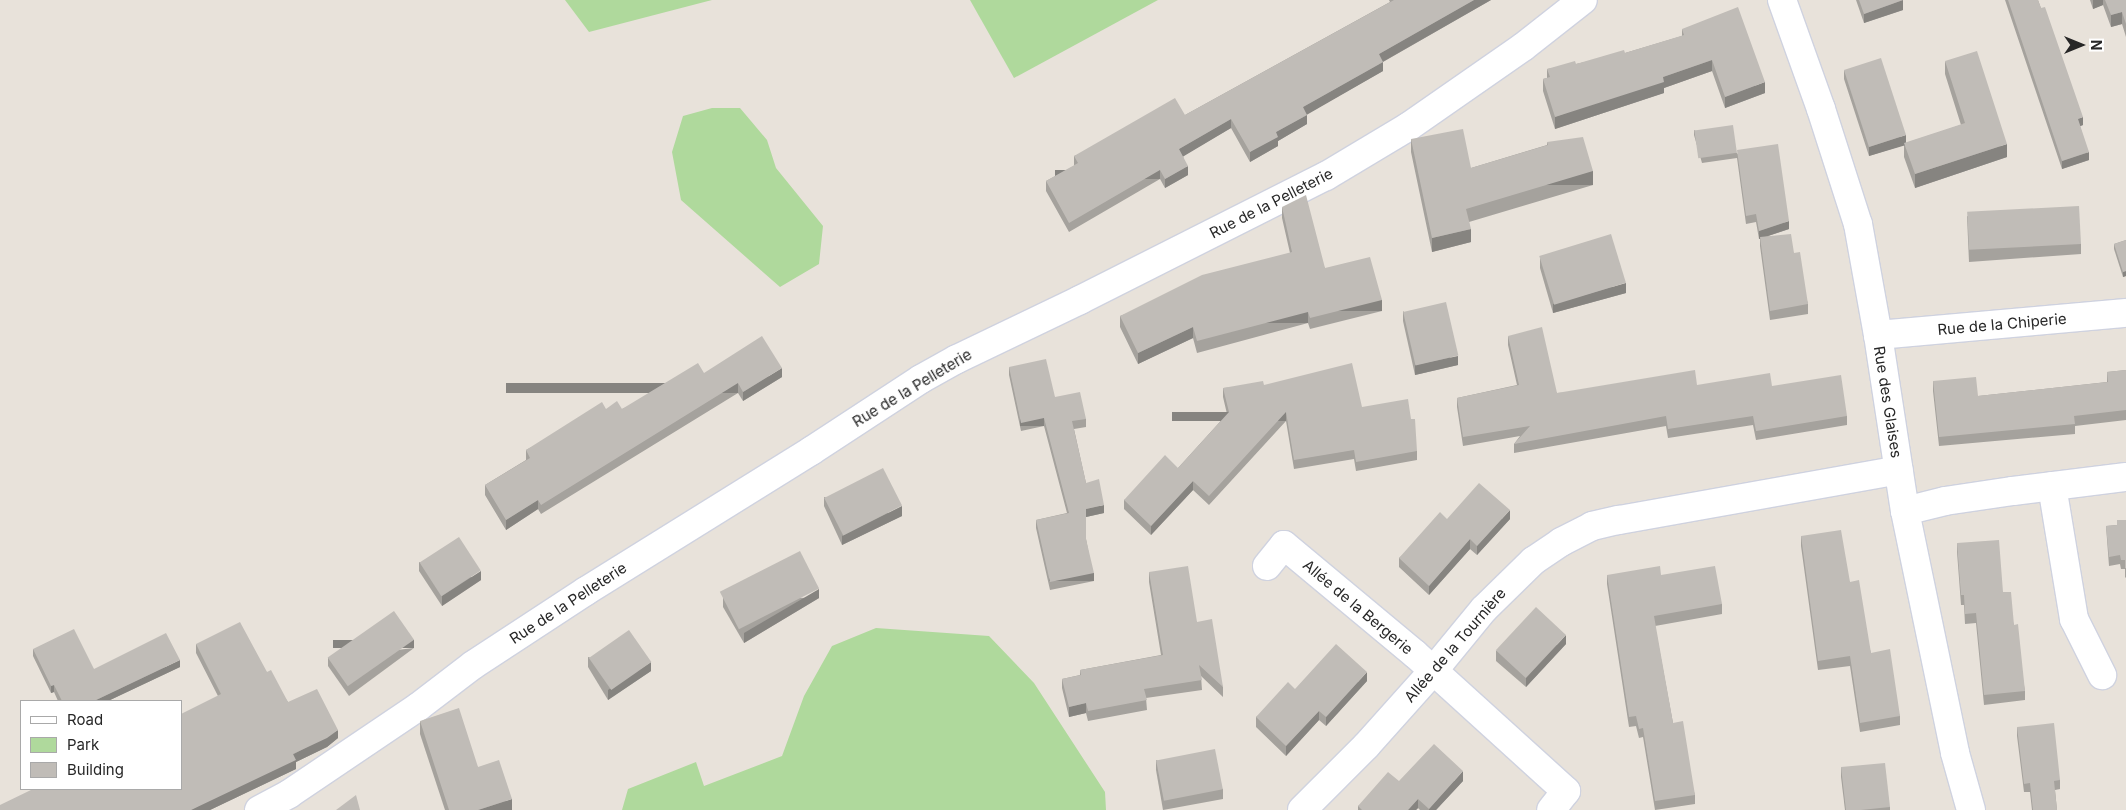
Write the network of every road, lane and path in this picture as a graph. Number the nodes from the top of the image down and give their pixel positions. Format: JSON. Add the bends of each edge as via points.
{"nodes":[{"id":1,"x":1583,"y":0,"type":"edge"},
{"id":2,"x":1782,"y":0,"type":"edge"},
{"id":3,"x":2126,"y":313,"type":"edge"},
{"id":4,"x":1878,"y":335,"type":"junction"},
{"id":5,"x":1899,"y":470,"type":"junction"},
{"id":6,"x":2126,"y":477,"type":"edge"},
{"id":7,"x":2052,"y":486,"type":"junction"},
{"id":8,"x":1905,"y":511,"type":"junction"},
{"id":9,"x":1267,"y":566,"type":"dead end"},
{"id":10,"x":1433,"y":671,"type":"junction"},
{"id":11,"x":2102,"y":675,"type":"dead end"},
{"id":12,"x":259,"y":810,"type":"edge"},
{"id":13,"x":1302,"y":810,"type":"edge"},
{"id":14,"x":1551,"y":810,"type":"edge"},
{"id":15,"x":1971,"y":810,"type":"edge"}],
"edges":[{"from":1,"to":12,"type":"street","name":"Rue de la Pelleterie","via":[[1523,47],[1408,127],[1326,176],[920,379],[578,596],[289,794]]},
{"from":2,"to":4,"type":"street","name":"Rue des Glaises","via":[[1858,224]]},
{"from":3,"to":4,"type":"street","name":"Rue de la Chiperie"},
{"from":4,"to":5,"type":"street","name":"Rue des Glaises"},
{"from":5,"to":8,"type":"street","name":"Rue des Glaises"},
{"from":5,"to":10,"type":"street","name":"Allée de la Tournière","via":[[1592,526],[1533,560],[1484,609]]},
{"from":6,"to":7,"type":"street"},
{"from":7,"to":8,"type":"street"},
{"from":7,"to":11,"type":"street","via":[[2074,619]]},
{"from":8,"to":15,"type":"street","name":"Rue des Glaises","via":[[1955,753]]},
{"from":9,"to":10,"type":"street","name":"Allée de la Bergerie","via":[[1284,545]]},
{"from":10,"to":13,"type":"street","name":"Allée de la Tournière","via":[[1366,746]]},
{"from":10,"to":14,"type":"street","name":"Allée de la Bergerie","via":[[1566,791]]}]}
